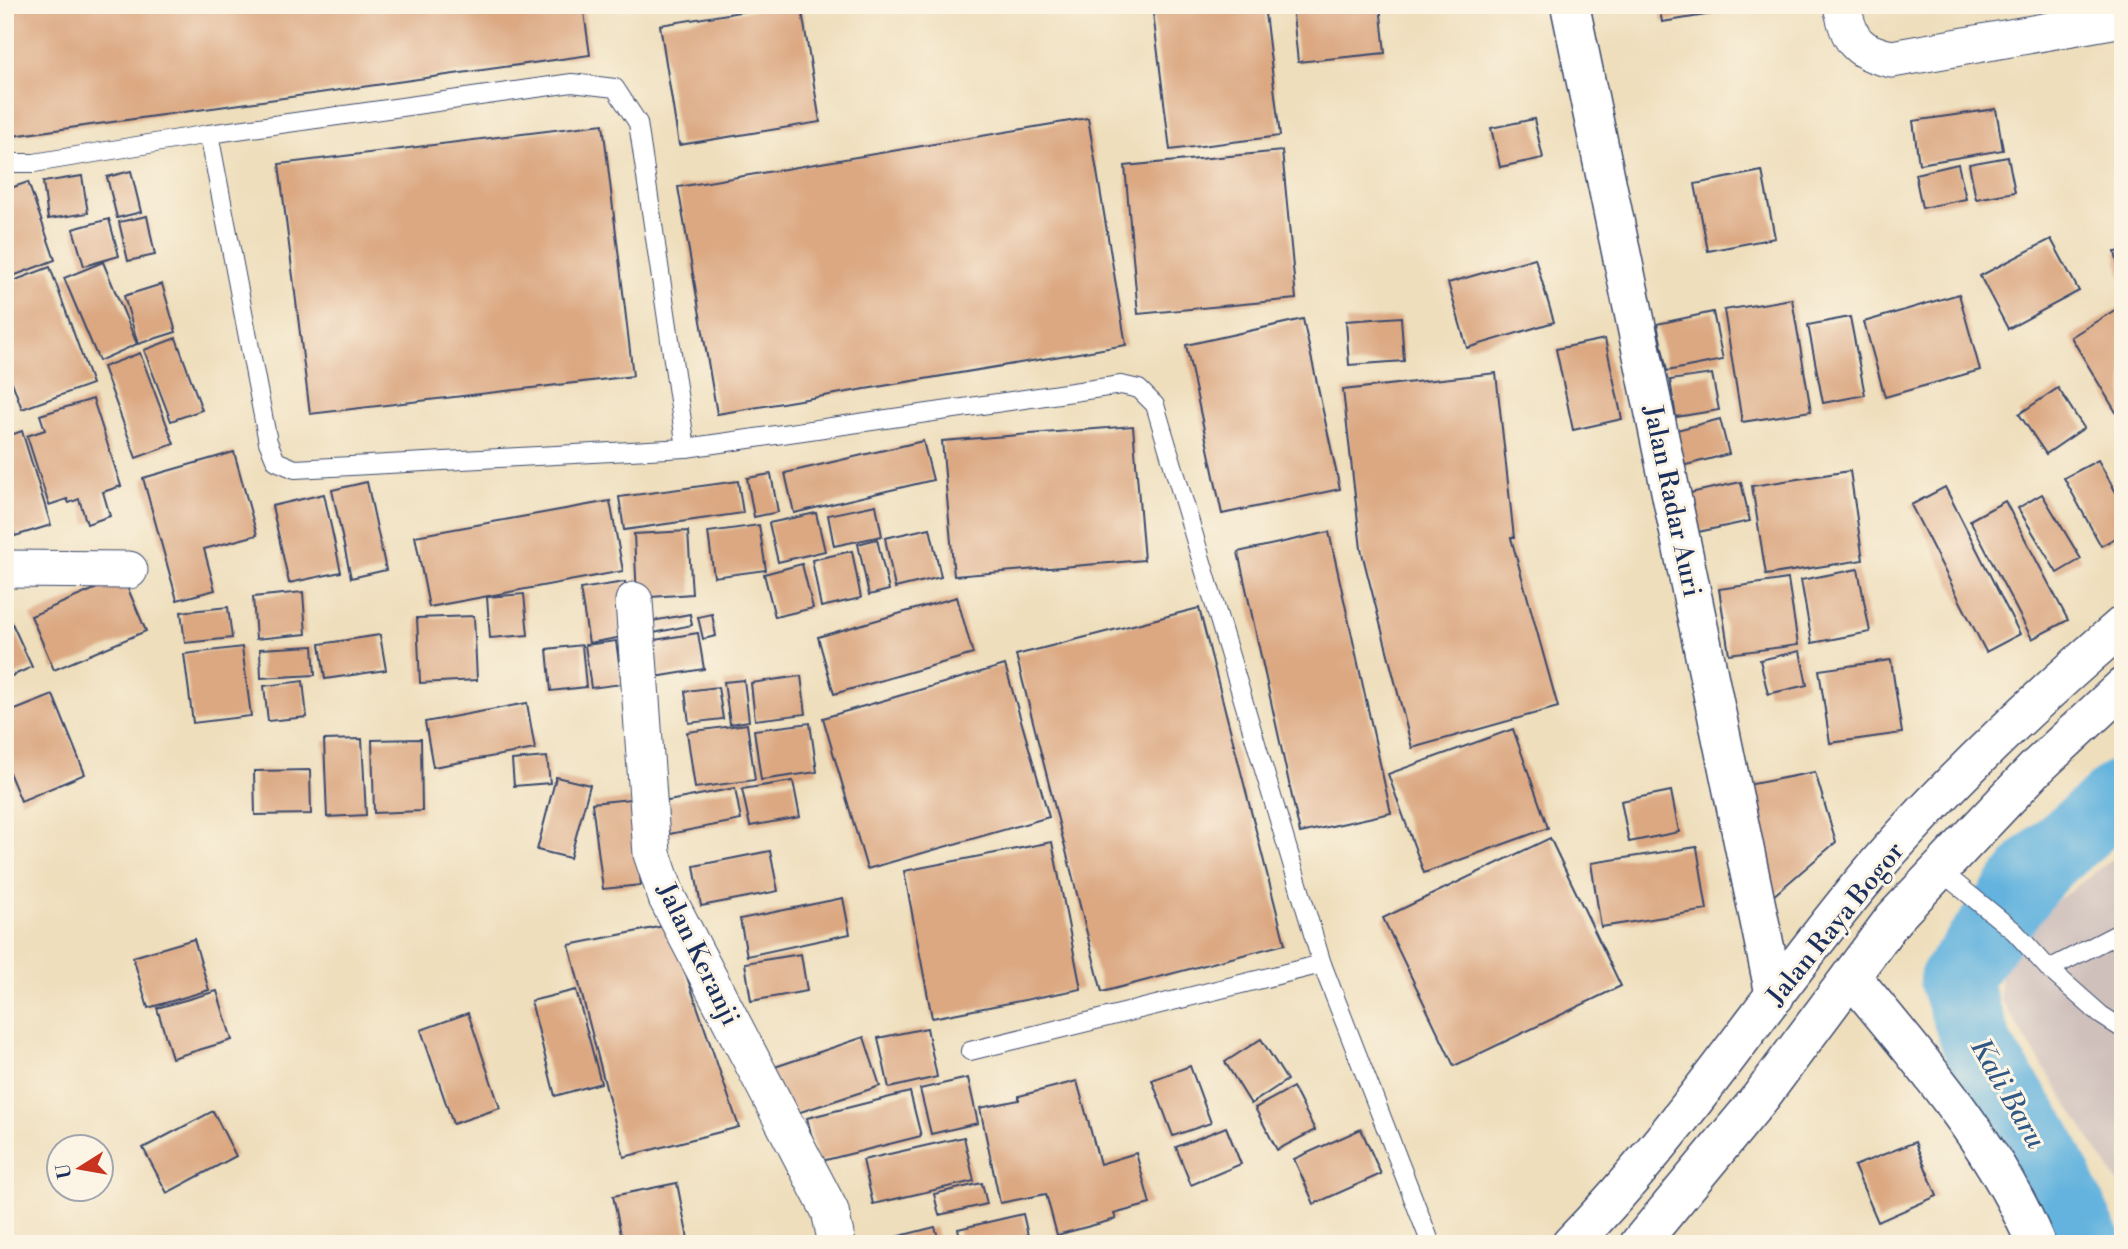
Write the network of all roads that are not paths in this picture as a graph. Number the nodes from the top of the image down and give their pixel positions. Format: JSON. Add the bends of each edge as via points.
{"nodes":[{"id":1,"x":1570,"y":5,"type":"edge"},
{"id":2,"x":1842,"y":5,"type":"edge"},
{"id":3,"x":2123,"y":18,"type":"edge"},
{"id":4,"x":209,"y":134,"type":"junction"},
{"id":5,"x":5,"y":163,"type":"edge"},
{"id":6,"x":686,"y":448,"type":"junction"},
{"id":7,"x":5,"y":569,"type":"edge"},
{"id":8,"x":128,"y":570,"type":"dead end"},
{"id":9,"x":634,"y":601,"type":"dead end"},
{"id":10,"x":2123,"y":625,"type":"edge"},
{"id":11,"x":2123,"y":687,"type":"edge"},
{"id":12,"x":1947,"y":878,"type":"junction"},
{"id":13,"x":2123,"y":931,"type":"edge"},
{"id":14,"x":1322,"y":964,"type":"junction"},
{"id":15,"x":2049,"y":969,"type":"junction"},
{"id":16,"x":1851,"y":976,"type":"junction"},
{"id":17,"x":1775,"y":996,"type":"junction"},
{"id":18,"x":2123,"y":1029,"type":"edge"},
{"id":19,"x":970,"y":1051,"type":"dead end"},
{"id":20,"x":837,"y":1244,"type":"edge"},
{"id":21,"x":1431,"y":1244,"type":"edge"},
{"id":22,"x":1571,"y":1244,"type":"edge"},
{"id":23,"x":1639,"y":1244,"type":"edge"},
{"id":24,"x":2036,"y":1244,"type":"edge"}],
"edges":[{"from":1,"to":17,"type":"main road","name":"Jalan Radar Auri"},
{"from":2,"to":3,"type":"street","via":[[1856,45],[1870,55],[1892,59]]},
{"from":4,"to":5,"type":"lane","via":[[34,163]]},
{"from":4,"to":6,"type":"lane","via":[[268,442],[276,460],[295,469]]},
{"from":4,"to":6,"type":"lane","via":[[572,83],[615,88],[638,123]]},
{"from":6,"to":14,"type":"lane","via":[[1121,385],[1139,389],[1156,405]]},
{"from":7,"to":8,"type":"street"},
{"from":9,"to":20,"type":"street","name":"Jalan Keranji","via":[[652,854],[667,898],[830,1211]]},
{"from":10,"to":17,"type":"main road","name":"Jalan Raya Bogor","via":[[1944,793],[1860,885]]},
{"from":11,"to":12,"type":"main road","name":"Jalan Raya Bogor","via":[[2037,767]]},
{"from":12,"to":15,"type":"lane","via":[[2003,923]]},
{"from":12,"to":16,"type":"main road","name":"Jalan Raya Bogor","via":[[1894,918]]},
{"from":13,"to":15,"type":"lane"},
{"from":14,"to":19,"type":"lane"},
{"from":14,"to":21,"type":"lane"},
{"from":15,"to":18,"type":"lane"},
{"from":16,"to":23,"type":"main road","name":"Jalan Raya Bogor","via":[[1760,1098]]},
{"from":16,"to":24,"type":"main road","via":[[1989,1153]]},
{"from":17,"to":22,"type":"main road","name":"Jalan Raya Bogor","via":[[1645,1164]]}]}
